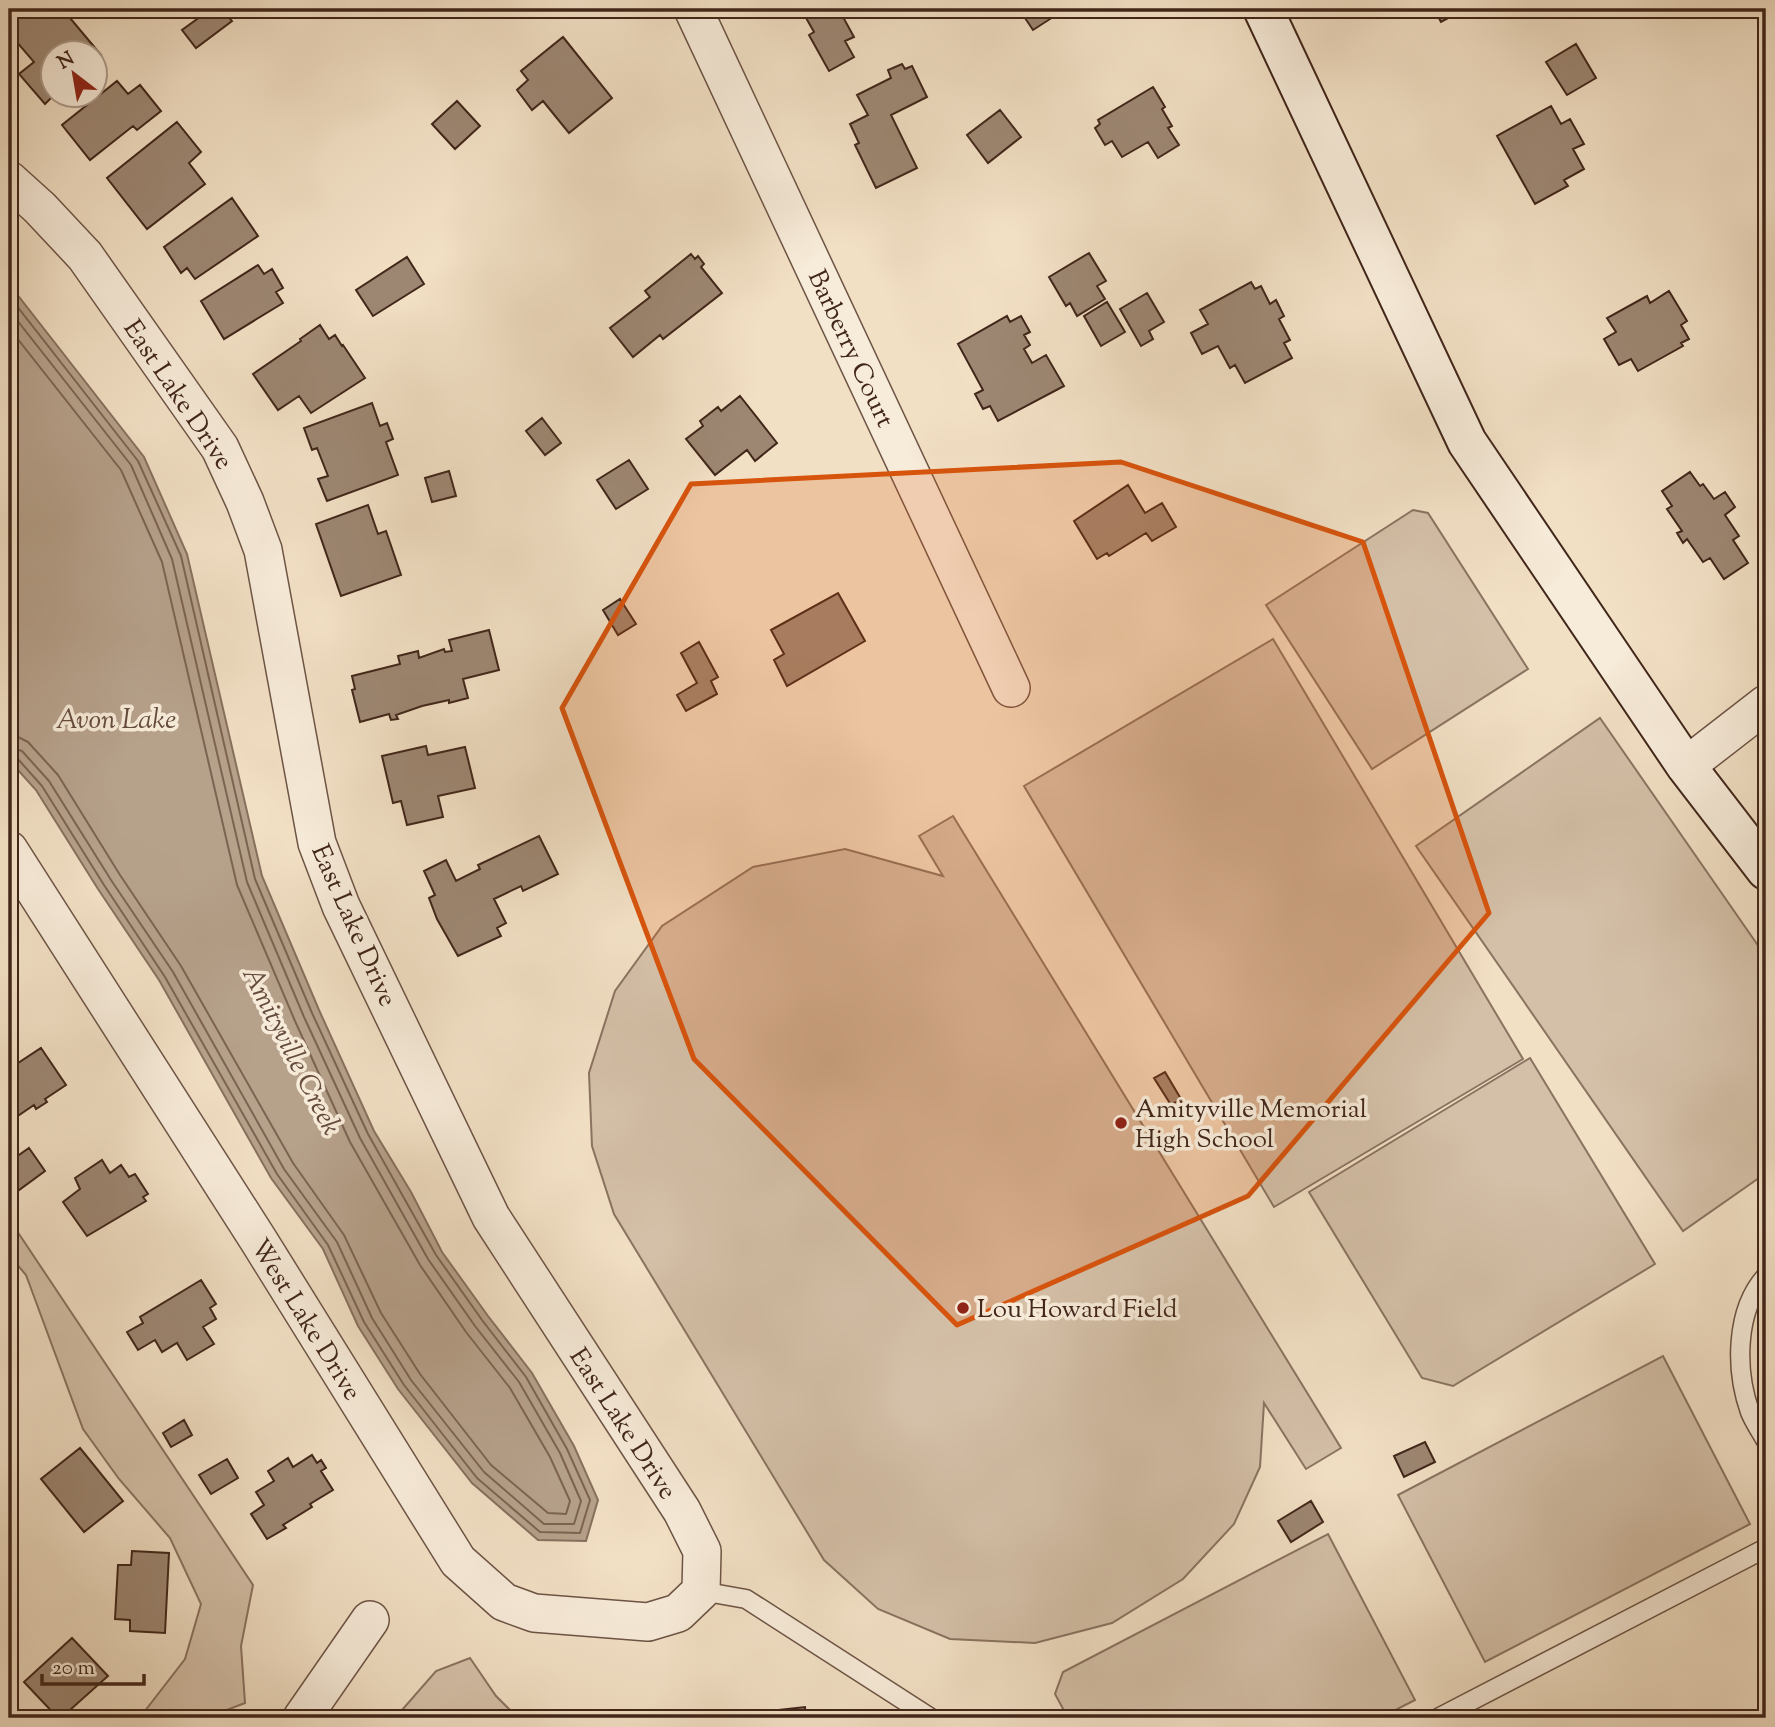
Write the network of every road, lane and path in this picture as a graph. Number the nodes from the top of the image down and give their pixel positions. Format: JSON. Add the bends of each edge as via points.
{"nodes":[{"id":1,"x":693,"y":9,"type":"edge"},
{"id":2,"x":1263,"y":9,"type":"edge"},
{"id":3,"x":9,"y":180,"type":"edge"},
{"id":4,"x":1011,"y":688,"type":"dead end"},
{"id":5,"x":1766,"y":704,"type":"edge"},
{"id":6,"x":1686,"y":765,"type":"junction"},
{"id":7,"x":9,"y":850,"type":"edge"},
{"id":8,"x":1766,"y":870,"type":"edge"},
{"id":9,"x":1766,"y":1276,"type":"edge"},
{"id":10,"x":1766,"y":1441,"type":"edge"},
{"id":11,"x":1766,"y":1549,"type":"edge"},
{"id":12,"x":701,"y":1591,"type":"junction"},
{"id":13,"x":370,"y":1620,"type":"dead end"},
{"id":14,"x":302,"y":1718,"type":"edge"},
{"id":15,"x":931,"y":1718,"type":"edge"},
{"id":16,"x":1438,"y":1718,"type":"edge"}],
"edges":[{"from":1,"to":4,"type":"street","name":"Barberry Court"},
{"from":2,"to":6,"type":"main road","via":[[1467,442]]},
{"from":3,"to":12,"type":"street","name":"East Lake Drive","via":[[85,256],[220,448],[263,550],[317,843],[341,905],[491,1217],[681,1511],[702,1551]]},
{"from":5,"to":6,"type":"street"},
{"from":6,"to":8,"type":"main road"},
{"from":7,"to":12,"type":"street","name":"West Lake Drive","via":[[457,1561],[504,1602],[534,1613],[648,1622],[678,1613]]},
{"from":9,"to":10,"type":"lane","via":[[1748,1307],[1741,1337],[1742,1381],[1751,1414]]},
{"from":11,"to":16,"type":"lane"},
{"from":12,"to":15,"type":"lane","via":[[746,1600]]},
{"from":13,"to":14,"type":"street"}]}
